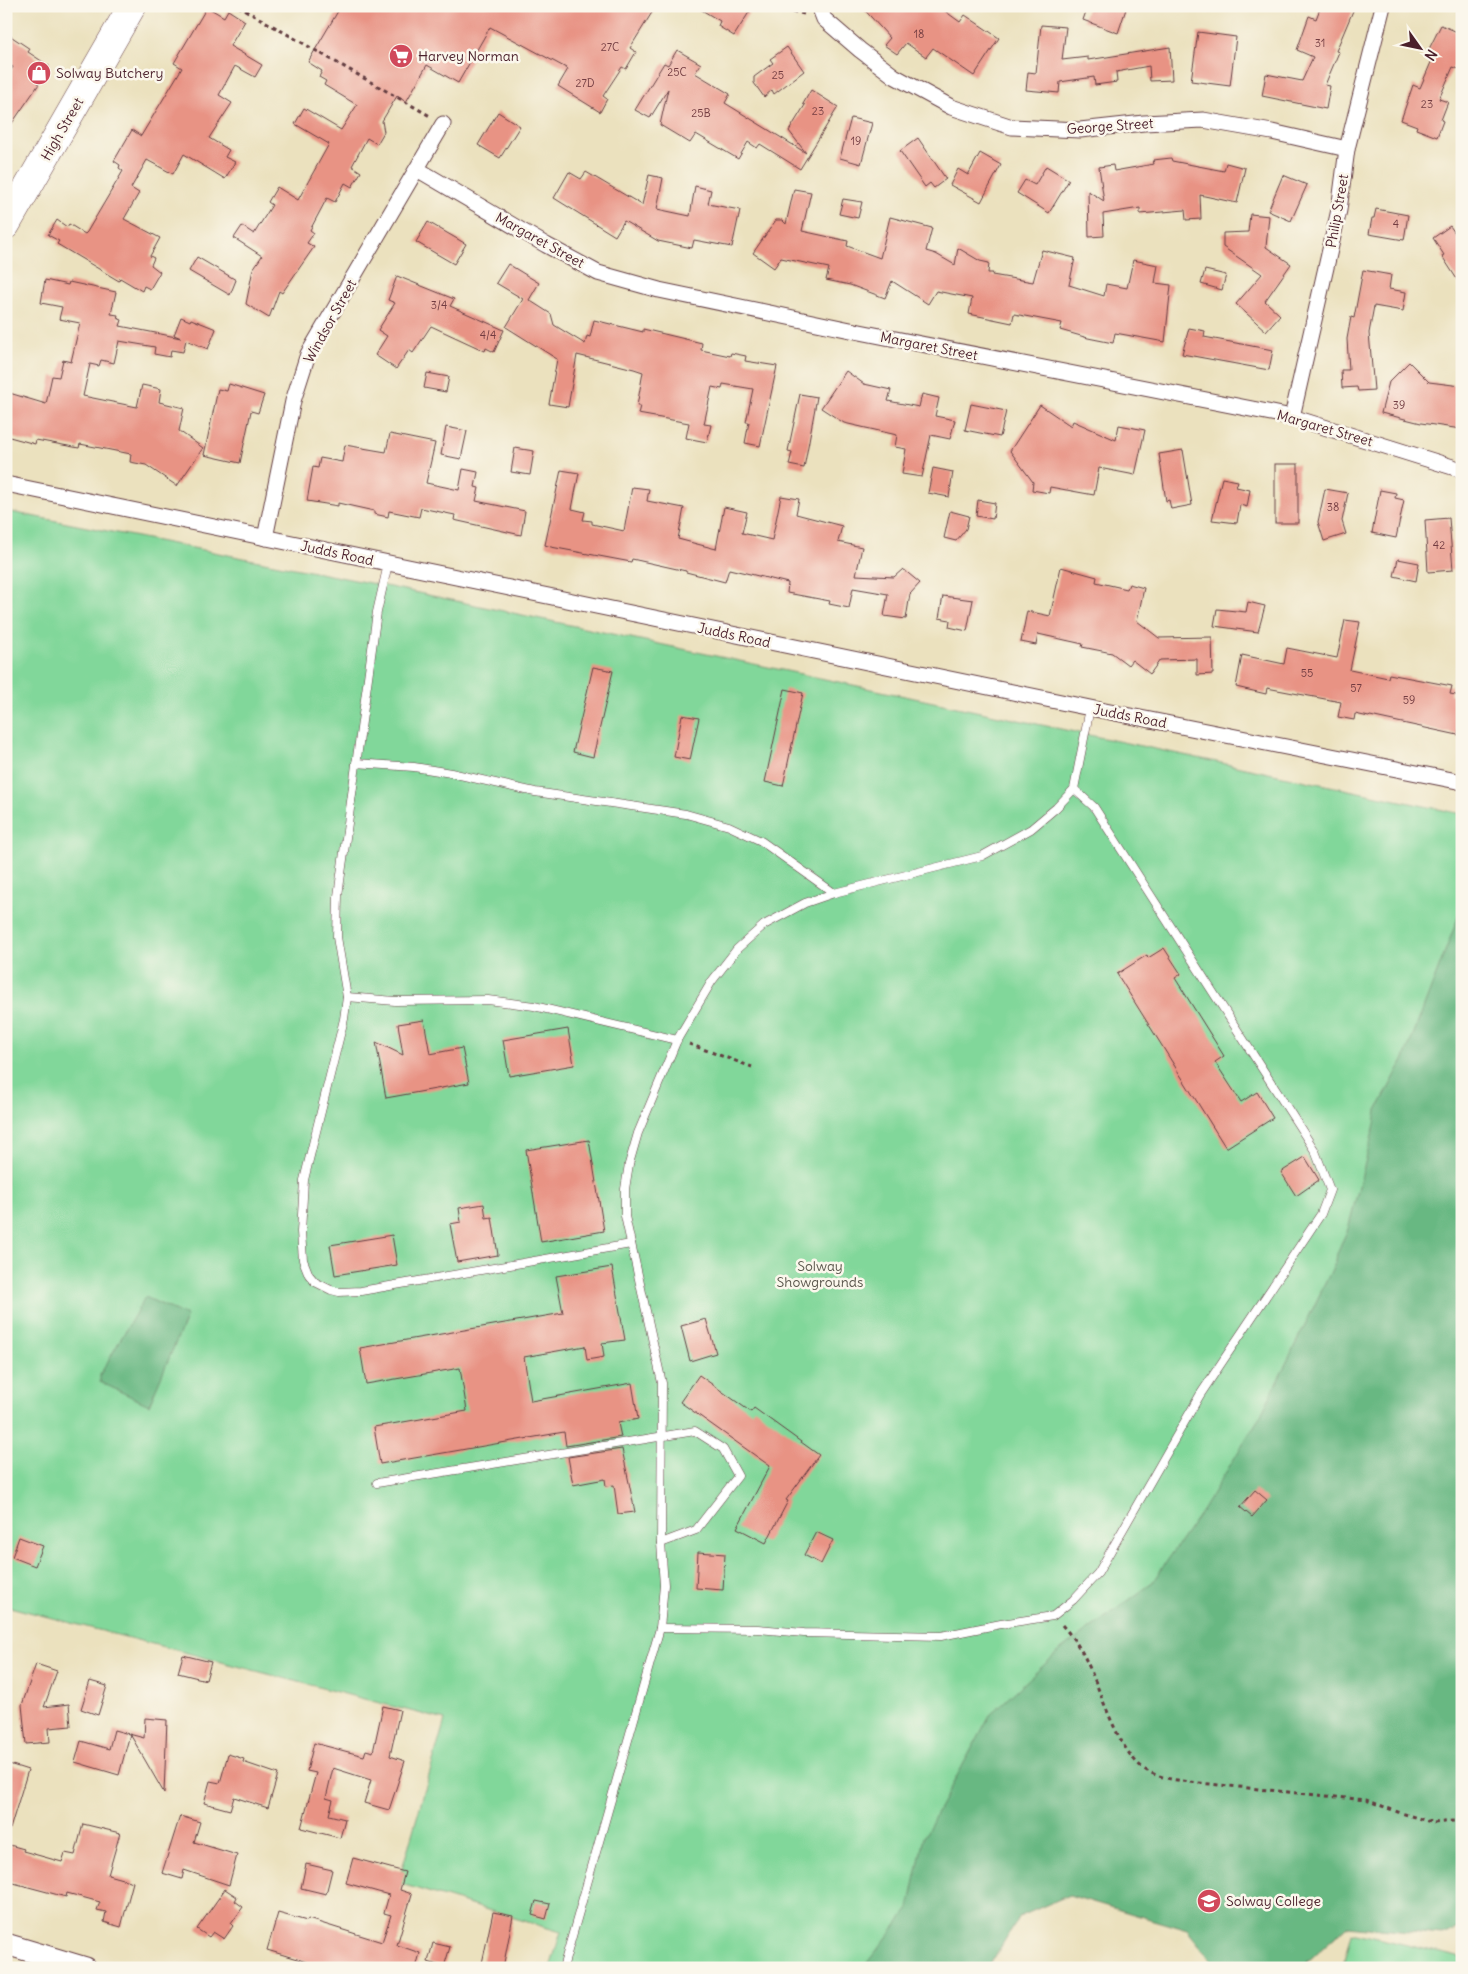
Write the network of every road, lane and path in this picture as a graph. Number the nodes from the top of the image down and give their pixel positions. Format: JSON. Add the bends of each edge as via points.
{"nodes":[{"id":1,"x":132,"y":6,"type":"edge"},
{"id":2,"x":238,"y":6,"type":"edge"},
{"id":3,"x":778,"y":6,"type":"edge"},
{"id":4,"x":1383,"y":6,"type":"edge"},
{"id":5,"x":821,"y":12,"type":"edge"},
{"id":6,"x":443,"y":124,"type":"joint"},
{"id":7,"x":1347,"y":149,"type":"junction"},
{"id":8,"x":417,"y":169,"type":"junction"},
{"id":9,"x":6,"y":226,"type":"edge"},
{"id":10,"x":1292,"y":417,"type":"junction"},
{"id":11,"x":1462,"y":470,"type":"edge"},
{"id":12,"x":6,"y":484,"type":"edge"},
{"id":13,"x":265,"y":538,"type":"junction"},
{"id":14,"x":388,"y":564,"type":"junction"},
{"id":15,"x":1090,"y":708,"type":"junction"},
{"id":16,"x":356,"y":763,"type":"junction"},
{"id":17,"x":1462,"y":782,"type":"edge"},
{"id":18,"x":1074,"y":789,"type":"junction"},
{"id":19,"x":834,"y":892,"type":"junction"},
{"id":20,"x":347,"y":997,"type":"junction"},
{"id":21,"x":677,"y":1040,"type":"junction"},
{"id":22,"x":752,"y":1068,"type":"dead end"},
{"id":23,"x":631,"y":1244,"type":"junction"},
{"id":24,"x":662,"y":1437,"type":"junction"},
{"id":25,"x":377,"y":1482,"type":"dead end"},
{"id":26,"x":661,"y":1543,"type":"junction"},
{"id":27,"x":1053,"y":1616,"type":"junction"},
{"id":28,"x":660,"y":1628,"type":"junction"},
{"id":29,"x":1462,"y":1820,"type":"edge"},
{"id":30,"x":6,"y":1944,"type":"edge"},
{"id":31,"x":86,"y":1968,"type":"edge"},
{"id":32,"x":563,"y":1968,"type":"edge"}],
"edges":[{"from":1,"to":9,"type":"highway","name":"High Street"},
{"from":2,"to":6,"type":"path"},
{"from":3,"to":5,"type":"path"},
{"from":4,"to":7,"type":"street","name":"Philip Street"},
{"from":5,"to":7,"type":"street","name":"George Street","via":[[860,50],[894,76],[951,107],[1012,127],[1080,130],[1203,120]]},
{"from":6,"to":8,"type":"street","name":"Windsor Street"},
{"from":7,"to":10,"type":"street","name":"Philip Street","via":[[1339,210]]},
{"from":8,"to":10,"type":"street","name":"Margaret Street","via":[[598,273],[659,290],[860,332]]},
{"from":8,"to":13,"type":"street","name":"Windsor Street","via":[[308,354],[293,400]]},
{"from":10,"to":11,"type":"street","name":"Margaret Street"},
{"from":12,"to":13,"type":"street","name":"Judds Road"},
{"from":13,"to":14,"type":"street","name":"Judds Road"},
{"from":14,"to":15,"type":"street","name":"Judds Road"},
{"from":14,"to":16,"type":"lane","via":[[377,612]]},
{"from":15,"to":17,"type":"street","name":"Judds Road"},
{"from":15,"to":18,"type":"lane"},
{"from":16,"to":19,"type":"lane","via":[[451,772],[535,792],[686,814],[729,826],[761,841]]},
{"from":16,"to":20,"type":"lane","via":[[338,896],[337,937]]},
{"from":18,"to":19,"type":"lane","via":[[1031,830],[982,856]]},
{"from":18,"to":27,"type":"lane","via":[[1094,807],[1315,1150],[1330,1190],[1321,1214],[1200,1395],[1098,1573]]},
{"from":19,"to":21,"type":"lane","via":[[764,925],[737,949],[712,981]]},
{"from":20,"to":21,"type":"lane","via":[[395,1001],[488,1000],[534,1006]]},
{"from":20,"to":23,"type":"lane","via":[[339,1044],[304,1180],[303,1260],[315,1282],[339,1292],[361,1290]]},
{"from":21,"to":22,"type":"path"},
{"from":21,"to":23,"type":"lane","via":[[638,1133],[629,1164],[624,1216]]},
{"from":23,"to":24,"type":"lane","via":[[662,1383]]},
{"from":24,"to":25,"type":"lane"},
{"from":24,"to":26,"type":"lane"},
{"from":24,"to":26,"type":"lane","via":[[695,1432],[723,1448],[738,1476],[696,1530]]},
{"from":26,"to":28,"type":"lane","via":[[664,1585]]},
{"from":27,"to":28,"type":"lane","via":[[940,1636]]},
{"from":27,"to":29,"type":"path","via":[[1084,1655],[1124,1746],[1149,1772],[1190,1782],[1366,1800],[1434,1823]]},
{"from":28,"to":32,"type":"lane"},
{"from":30,"to":31,"type":"street"}]}
